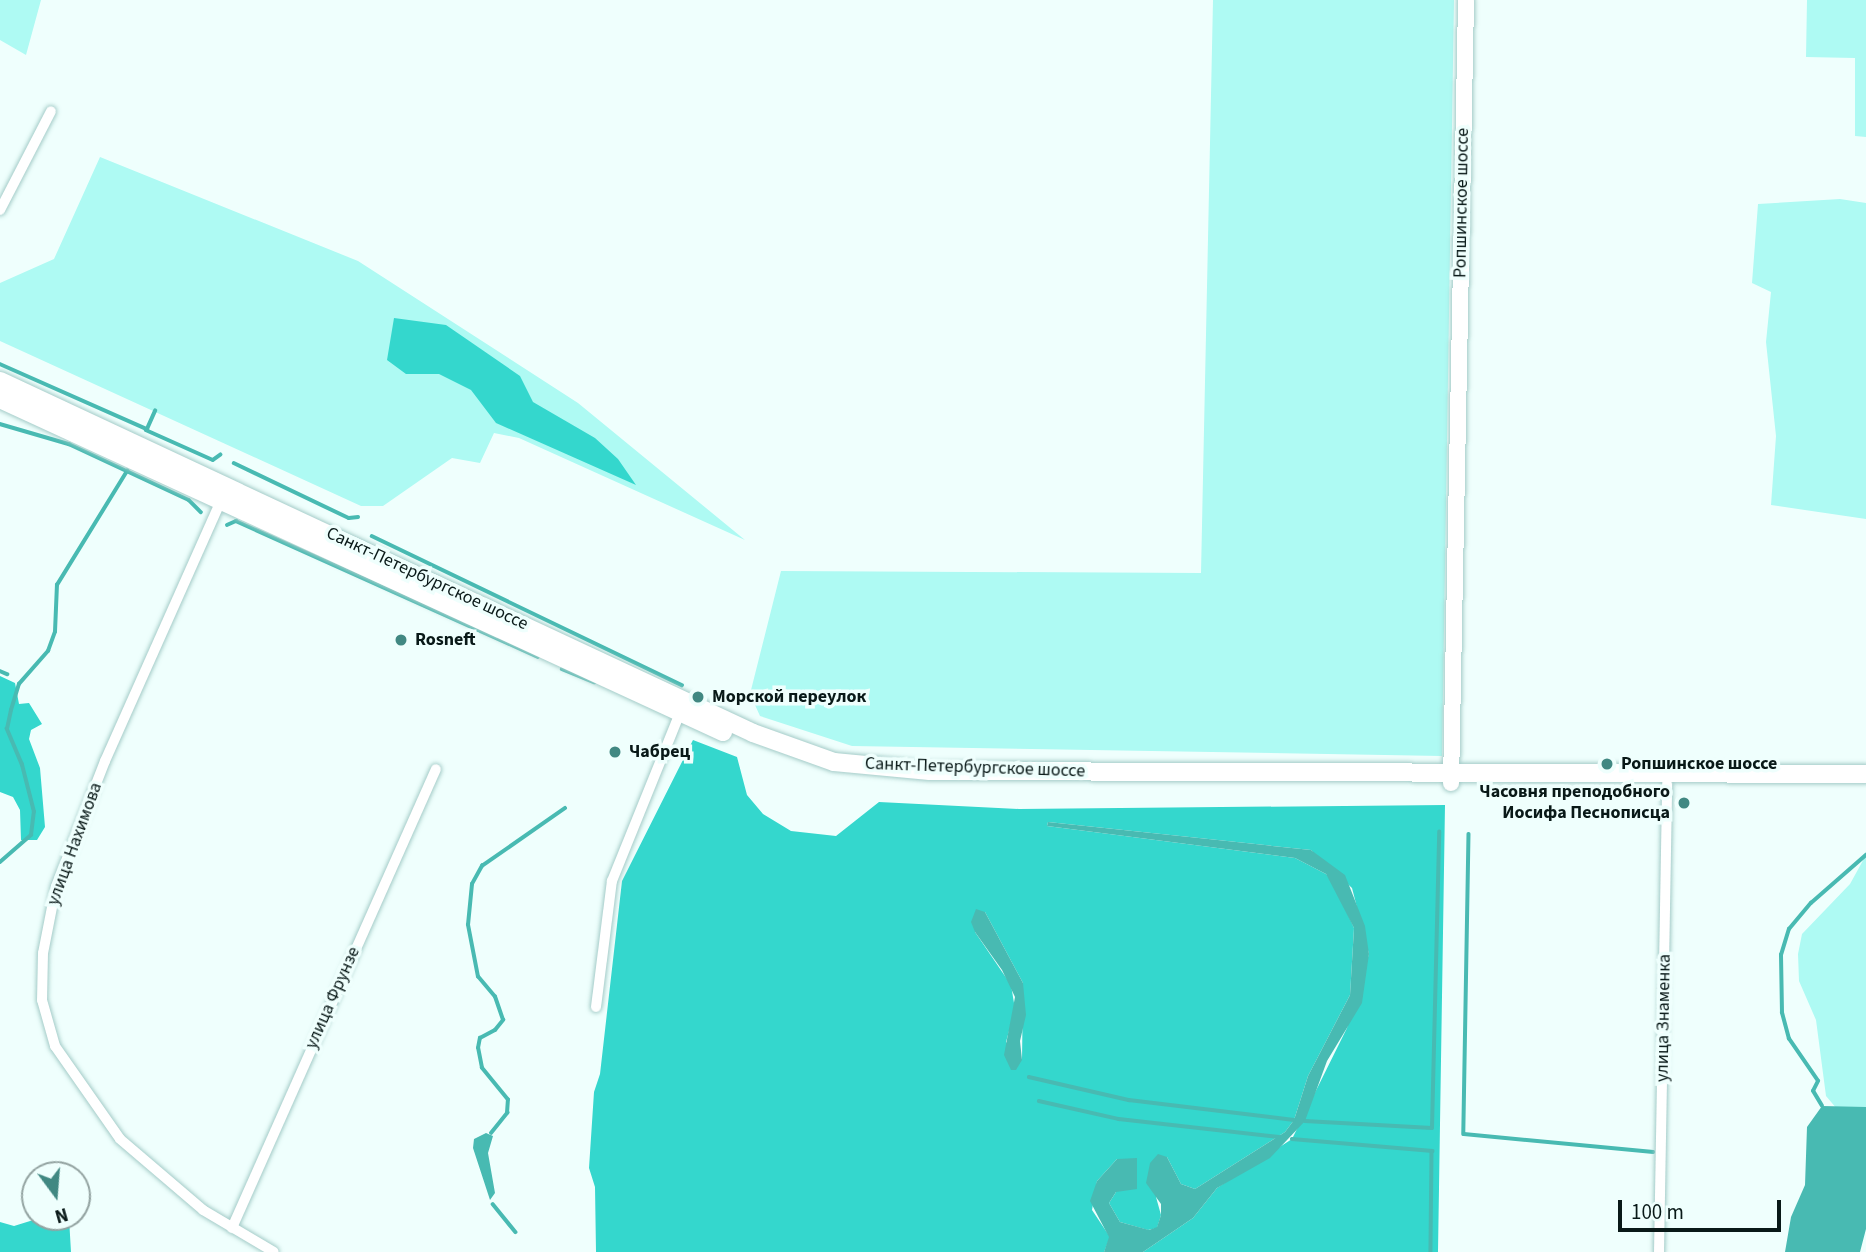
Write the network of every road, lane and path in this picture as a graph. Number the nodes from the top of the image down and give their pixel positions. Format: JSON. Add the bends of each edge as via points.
{"nodes":[{"id":1,"x":1466,"y":0,"type":"edge"},
{"id":2,"x":51,"y":111,"type":"dead end"},
{"id":3,"x":0,"y":210,"type":"edge"},
{"id":4,"x":0,"y":381,"type":"edge"},
{"id":5,"x":0,"y":399,"type":"edge"},
{"id":6,"x":224,"y":494,"type":"junction"},
{"id":7,"x":680,"y":713,"type":"junction"},
{"id":8,"x":436,"y":769,"type":"dead end"},
{"id":9,"x":1451,"y":778,"type":"junction"},
{"id":10,"x":1865,"y":779,"type":"edge"},
{"id":11,"x":1667,"y":784,"type":"junction"},
{"id":12,"x":596,"y":1007,"type":"dead end"},
{"id":13,"x":232,"y":1228,"type":"junction"},
{"id":14,"x":274,"y":1252,"type":"edge"},
{"id":15,"x":1659,"y":1252,"type":"edge"}],
"edges":[{"from":1,"to":9,"type":"main road","name":"Ропшинское шоссе"},
{"from":2,"to":3,"type":"street"},
{"from":4,"to":6,"type":"main road","name":"Санкт-Петербургское шоссе"},
{"from":5,"to":6,"type":"main road","name":"Санкт-Петербургское шоссе"},
{"from":6,"to":7,"type":"main road","name":"Санкт-Петербургское шоссе"},
{"from":6,"to":9,"type":"main road","name":"Санкт-Петербургское шоссе","via":[[753,733],[834,762],[930,771]]},
{"from":6,"to":13,"type":"street","name":"улица Нахимова","via":[[105,761],[56,887],[43,953],[42,1000],[55,1046],[120,1139],[167,1184]]},
{"from":7,"to":9,"type":"main road","name":"Санкт-Петербургское шоссе","via":[[779,757],[877,779]]},
{"from":7,"to":12,"type":"street","via":[[612,881]]},
{"from":8,"to":13,"type":"street","name":"улица Фрунзе"},
{"from":9,"to":10,"type":"main road","name":"Санкт-Петербургское шоссе"},
{"from":9,"to":11,"type":"main road","name":"Санкт-Петербургское шоссе"},
{"from":10,"to":11,"type":"main road","name":"Санкт-Петербургское шоссе"},
{"from":11,"to":15,"type":"street","name":"улица Знаменка"},
{"from":13,"to":14,"type":"street","name":"улица Нахимова"}]}
